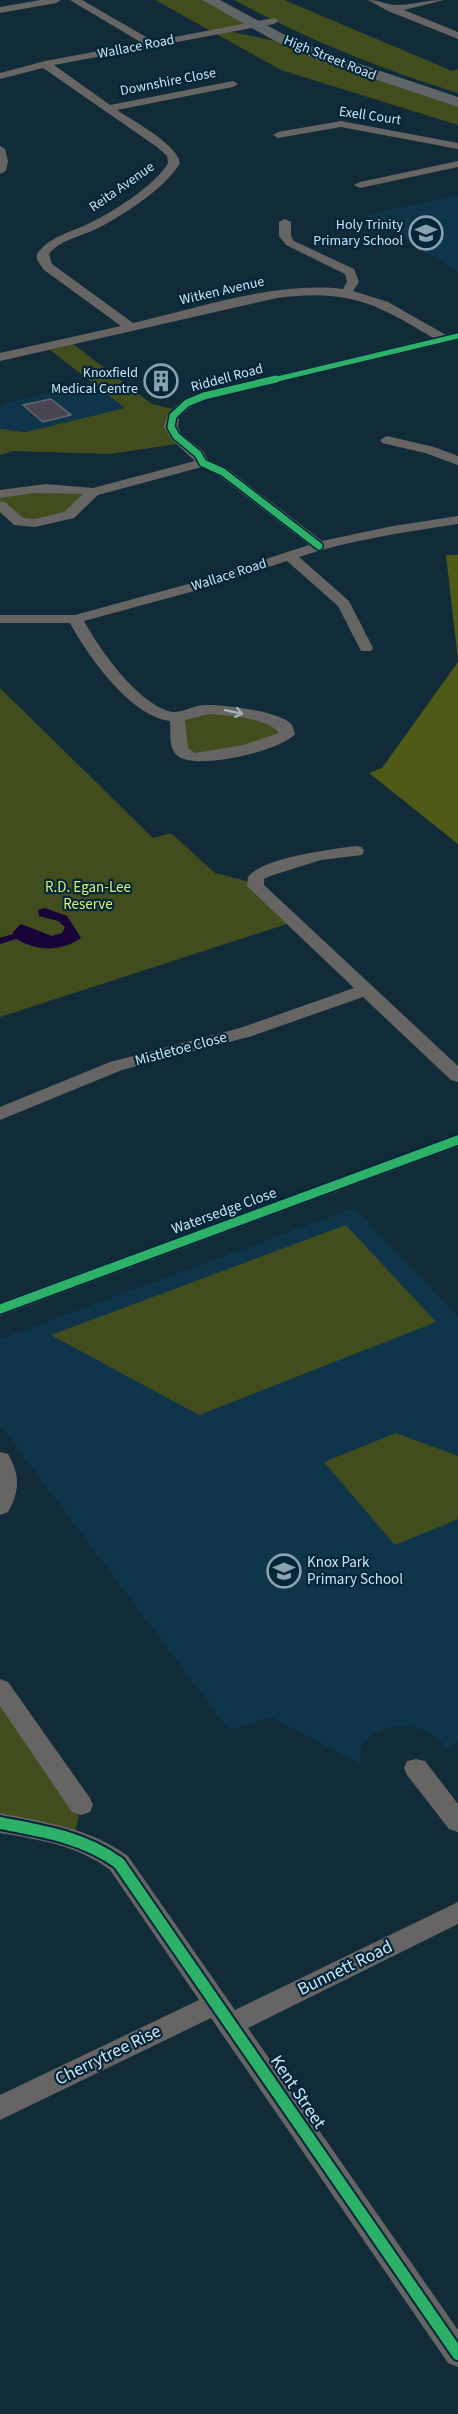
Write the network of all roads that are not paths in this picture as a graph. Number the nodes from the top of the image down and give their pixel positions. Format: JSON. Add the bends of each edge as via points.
{"nodes":[{"id":1,"x":56,"y":0,"type":"edge"},
{"id":2,"x":75,"y":0,"type":"edge"},
{"id":3,"x":209,"y":0,"type":"edge"},
{"id":4,"x":234,"y":0,"type":"edge"},
{"id":5,"x":373,"y":0,"type":"edge"},
{"id":6,"x":439,"y":0,"type":"edge"},
{"id":7,"x":391,"y":9,"type":"junction"},
{"id":8,"x":0,"y":10,"type":"edge"},
{"id":9,"x":274,"y":21,"type":"junction"},
{"id":10,"x":255,"y":25,"type":"junction"},
{"id":11,"x":224,"y":30,"type":"junction"},
{"id":12,"x":458,"y":36,"type":"edge"},
{"id":13,"x":151,"y":44,"type":"junction"},
{"id":14,"x":294,"y":45,"type":"junction"},
{"id":15,"x":45,"y":64,"type":"junction"},
{"id":16,"x":0,"y":76,"type":"edge"},
{"id":17,"x":233,"y":84,"type":"dead end"},
{"id":18,"x":458,"y":93,"type":"edge"},
{"id":19,"x":458,"y":102,"type":"edge"},
{"id":20,"x":109,"y":108,"type":"junction"},
{"id":21,"x":278,"y":135,"type":"dead end"},
{"id":22,"x":458,"y":146,"type":"edge"},
{"id":23,"x":0,"y":149,"type":"edge"},
{"id":24,"x":458,"y":164,"type":"edge"},
{"id":25,"x":0,"y":171,"type":"edge"},
{"id":26,"x":360,"y":185,"type":"dead end"},
{"id":27,"x":285,"y":222,"type":"dead end"},
{"id":28,"x":346,"y":293,"type":"junction"},
{"id":29,"x":130,"y":327,"type":"junction"},
{"id":30,"x":458,"y":336,"type":"edge"},
{"id":31,"x":443,"y":339,"type":"junction"},
{"id":32,"x":0,"y":357,"type":"edge"},
{"id":33,"x":387,"y":440,"type":"dead end"},
{"id":34,"x":458,"y":462,"type":"edge"},
{"id":35,"x":203,"y":463,"type":"junction"},
{"id":36,"x":93,"y":492,"type":"junction"},
{"id":37,"x":0,"y":494,"type":"edge"},
{"id":38,"x":0,"y":505,"type":"edge"},
{"id":39,"x":458,"y":520,"type":"edge"},
{"id":40,"x":319,"y":546,"type":"junction"},
{"id":41,"x":289,"y":556,"type":"junction"},
{"id":42,"x":0,"y":619,"type":"edge"},
{"id":43,"x":75,"y":619,"type":"junction"},
{"id":44,"x":366,"y":648,"type":"dead end"},
{"id":45,"x":177,"y":717,"type":"junction"},
{"id":46,"x":356,"y":851,"type":"dead end"},
{"id":47,"x":365,"y":990,"type":"junction"},
{"id":48,"x":458,"y":1076,"type":"edge"},
{"id":49,"x":0,"y":1114,"type":"edge"},
{"id":50,"x":458,"y":1140,"type":"edge"},
{"id":51,"x":0,"y":1309,"type":"edge"},
{"id":52,"x":0,"y":1459,"type":"edge"},
{"id":53,"x":0,"y":1508,"type":"edge"},
{"id":54,"x":0,"y":1688,"type":"edge"},
{"id":55,"x":416,"y":1767,"type":"dead end"},
{"id":56,"x":81,"y":1805,"type":"dead end"},
{"id":57,"x":458,"y":1822,"type":"edge"},
{"id":58,"x":0,"y":1823,"type":"edge"},
{"id":59,"x":458,"y":1912,"type":"edge"},
{"id":60,"x":224,"y":2014,"type":"junction"},
{"id":61,"x":0,"y":2108,"type":"edge"},
{"id":62,"x":458,"y":2354,"type":"edge"}],
"edges":[{"from":1,"to":8,"type":"street"},
{"from":2,"to":13,"type":"street"},
{"from":3,"to":10,"type":"main road","name":"High Street Road"},
{"from":4,"to":9,"type":"main road","name":"High Street Road"},
{"from":5,"to":7,"type":"street"},
{"from":6,"to":7,"type":"street"},
{"from":7,"to":12,"type":"street"},
{"from":9,"to":10,"type":"street","name":"Wallace Road"},
{"from":9,"to":18,"type":"main road","name":"High Street Road","via":[[357,59]]},
{"from":10,"to":11,"type":"street","name":"Wallace Road"},
{"from":10,"to":14,"type":"main road","name":"High Street Road"},
{"from":11,"to":13,"type":"street","name":"Wallace Road"},
{"from":11,"to":14,"type":"main road"},
{"from":13,"to":15,"type":"street","name":"Wallace Road"},
{"from":14,"to":19,"type":"main road","name":"High Street Road","via":[[371,75]]},
{"from":15,"to":16,"type":"street","name":"Wallace Road"},
{"from":15,"to":20,"type":"street","name":"Reita Avenue"},
{"from":17,"to":20,"type":"street","name":"Downshire Close"},
{"from":20,"to":29,"type":"street","name":"Reita Avenue","via":[[167,149],[174,159],[172,168],[111,216],[51,245],[44,250],[43,257],[48,267]]},
{"from":21,"to":22,"type":"street","name":"Exell Court","via":[[346,125]]},
{"from":23,"to":25,"type":"street"},
{"from":24,"to":26,"type":"street"},
{"from":27,"to":28,"type":"street","via":[[285,236],[290,243],[350,272],[353,282]]},
{"from":28,"to":29,"type":"street","name":"Witken Avenue","via":[[286,293]]},
{"from":28,"to":31,"type":"street","name":"Witken Avenue","via":[[385,303]]},
{"from":29,"to":32,"type":"street","name":"Witken Avenue"},
{"from":30,"to":31,"type":"street","name":"Riddell Road"},
{"from":31,"to":35,"type":"street","name":"Riddell Road","via":[[187,403],[173,416],[171,427]]},
{"from":33,"to":34,"type":"street"},
{"from":35,"to":36,"type":"street"},
{"from":35,"to":40,"type":"street","name":"Riddell Road","via":[[223,472]]},
{"from":36,"to":37,"type":"street","via":[[72,489]]},
{"from":36,"to":38,"type":"street","via":[[69,514],[35,523],[19,522]]},
{"from":39,"to":40,"type":"street","name":"Wallace Road"},
{"from":40,"to":41,"type":"street","name":"Wallace Road"},
{"from":41,"to":43,"type":"street","name":"Wallace Road"},
{"from":41,"to":44,"type":"street","via":[[344,604]]},
{"from":42,"to":43,"type":"street","name":"Wallace Road"},
{"from":43,"to":45,"type":"street","via":[[101,662],[124,686],[155,710]]},
{"from":45,"to":45,"type":"street","one_way":true,"via":[[217,709],[277,723],[287,731],[274,741],[199,758],[187,756],[180,749]]},
{"from":46,"to":47,"type":"street","via":[[319,855],[264,872],[254,883]]},
{"from":47,"to":48,"type":"street"},
{"from":47,"to":49,"type":"street","name":"Mistletoe Close","via":[[246,1032],[116,1066]]},
{"from":50,"to":51,"type":"street","name":"Watersedge Close"},
{"from":52,"to":53,"type":"street","via":[[8,1478]]},
{"from":54,"to":56,"type":"street"},
{"from":55,"to":57,"type":"street"},
{"from":58,"to":60,"type":"street","name":"Kent Street","via":[[85,1841],[106,1852],[130,1877]]},
{"from":59,"to":60,"type":"street","name":"Bunnett Road"},
{"from":60,"to":61,"type":"street","name":"Cherrytree Rise"},
{"from":60,"to":62,"type":"street","name":"Kent Street"}]}
